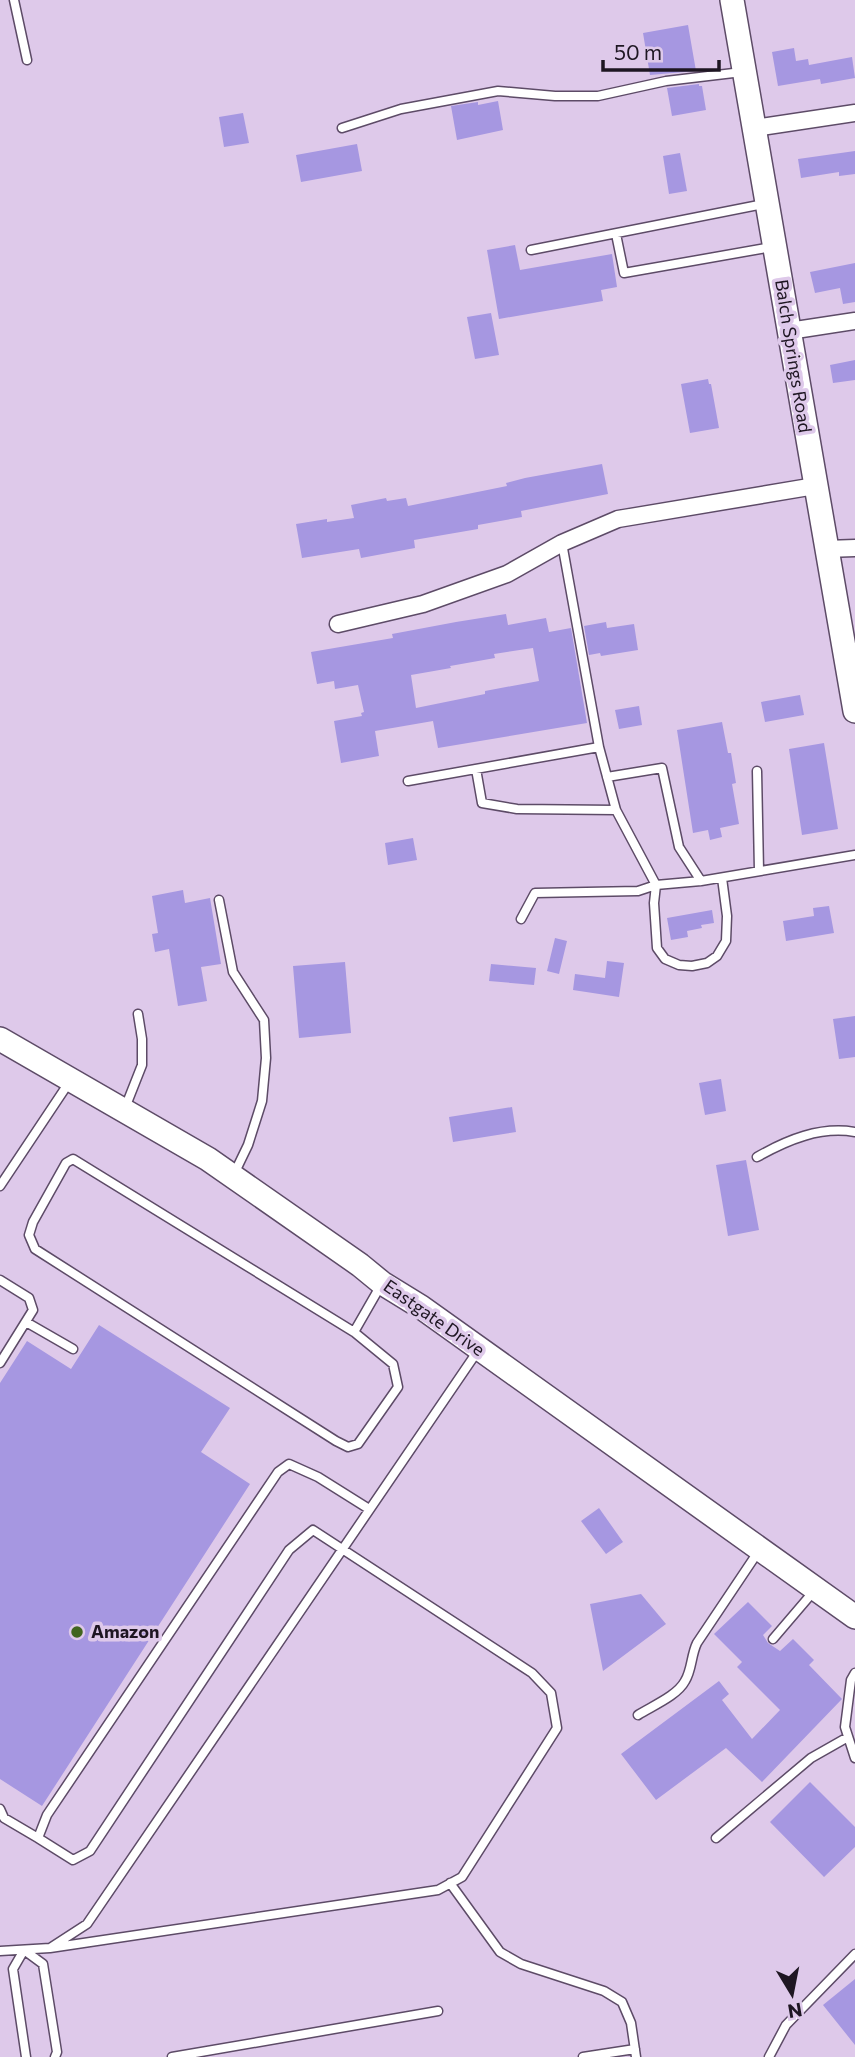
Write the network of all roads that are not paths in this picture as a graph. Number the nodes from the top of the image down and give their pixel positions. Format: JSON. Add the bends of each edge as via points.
{"nodes":[{"id":1,"x":14,"y":0,"type":"edge"},
{"id":2,"x":732,"y":0,"type":"edge"},
{"id":3,"x":27,"y":60,"type":"dead end"},
{"id":4,"x":745,"y":71,"type":"junction"},
{"id":5,"x":855,"y":113,"type":"edge"},
{"id":6,"x":342,"y":128,"type":"dead end"},
{"id":7,"x":754,"y":128,"type":"junction"},
{"id":8,"x":767,"y":204,"type":"junction"},
{"id":9,"x":616,"y":234,"type":"junction"},
{"id":10,"x":775,"y":247,"type":"junction"},
{"id":11,"x":531,"y":250,"type":"dead end"},
{"id":12,"x":855,"y":321,"type":"edge"},
{"id":13,"x":789,"y":331,"type":"junction"},
{"id":14,"x":815,"y":486,"type":"junction"},
{"id":15,"x":562,"y":543,"type":"junction"},
{"id":16,"x":855,"y":548,"type":"edge"},
{"id":17,"x":826,"y":549,"type":"junction"},
{"id":18,"x":338,"y":624,"type":"dead end"},
{"id":19,"x":855,"y":706,"type":"edge"},
{"id":20,"x":599,"y":747,"type":"junction"},
{"id":21,"x":476,"y":769,"type":"junction"},
{"id":22,"x":757,"y":771,"type":"dead end"},
{"id":23,"x":607,"y":778,"type":"junction"},
{"id":24,"x":408,"y":781,"type":"dead end"},
{"id":25,"x":616,"y":810,"type":"junction"},
{"id":26,"x":855,"y":855,"type":"edge"},
{"id":27,"x":759,"y":871,"type":"junction"},
{"id":28,"x":722,"y":878,"type":"junction"},
{"id":29,"x":701,"y":881,"type":"junction"},
{"id":30,"x":656,"y":885,"type":"junction"},
{"id":31,"x":219,"y":900,"type":"dead end"},
{"id":32,"x":521,"y":919,"type":"dead end"},
{"id":33,"x":138,"y":1014,"type":"dead end"},
{"id":34,"x":0,"y":1039,"type":"edge"},
{"id":35,"x":71,"y":1080,"type":"junction"},
{"id":36,"x":124,"y":1111,"type":"junction"},
{"id":37,"x":855,"y":1132,"type":"edge"},
{"id":38,"x":757,"y":1157,"type":"dead end"},
{"id":39,"x":233,"y":1177,"type":"junction"},
{"id":40,"x":0,"y":1186,"type":"edge"},
{"id":41,"x":0,"y":1280,"type":"edge"},
{"id":42,"x":382,"y":1283,"type":"junction"},
{"id":43,"x":26,"y":1322,"type":"junction"},
{"id":44,"x":354,"y":1332,"type":"junction"},
{"id":45,"x":74,"y":1349,"type":"dead end"},
{"id":46,"x":479,"y":1349,"type":"junction"},
{"id":47,"x":0,"y":1363,"type":"edge"},
{"id":48,"x":369,"y":1509,"type":"junction"},
{"id":49,"x":342,"y":1549,"type":"junction"},
{"id":50,"x":760,"y":1549,"type":"junction"},
{"id":51,"x":816,"y":1589,"type":"junction"},
{"id":52,"x":855,"y":1617,"type":"edge"},
{"id":53,"x":773,"y":1639,"type":"dead end"},
{"id":54,"x":855,"y":1673,"type":"edge"},
{"id":55,"x":638,"y":1715,"type":"dead end"},
{"id":56,"x":848,"y":1737,"type":"junction"},
{"id":57,"x":855,"y":1758,"type":"edge"},
{"id":58,"x":0,"y":1809,"type":"edge"},
{"id":59,"x":38,"y":1838,"type":"junction"},
{"id":60,"x":716,"y":1838,"type":"dead end"},
{"id":61,"x":450,"y":1884,"type":"junction"},
{"id":62,"x":50,"y":1948,"type":"junction"},
{"id":63,"x":24,"y":1950,"type":"junction"},
{"id":64,"x":0,"y":1951,"type":"edge"},
{"id":65,"x":855,"y":1954,"type":"edge"},
{"id":66,"x":438,"y":2011,"type":"dead end"},
{"id":67,"x":636,"y":2053,"type":"edge"},
{"id":68,"x":26,"y":2057,"type":"edge"},
{"id":69,"x":55,"y":2057,"type":"edge"},
{"id":70,"x":172,"y":2057,"type":"edge"},
{"id":71,"x":583,"y":2057,"type":"edge"},
{"id":72,"x":769,"y":2057,"type":"edge"}],
"edges":[{"from":1,"to":3,"type":"lane"},
{"from":2,"to":4,"type":"street","name":"Balch Springs Road"},
{"from":4,"to":6,"type":"lane","via":[[598,96],[498,91],[401,109]]},
{"from":4,"to":7,"type":"street","name":"Balch Springs Road"},
{"from":5,"to":7,"type":"street"},
{"from":7,"to":8,"type":"street","name":"Balch Springs Road"},
{"from":8,"to":9,"type":"lane"},
{"from":8,"to":10,"type":"street","name":"Balch Springs Road"},
{"from":9,"to":10,"type":"lane","via":[[625,273]]},
{"from":9,"to":11,"type":"lane"},
{"from":10,"to":13,"type":"street","name":"Balch Springs Road"},
{"from":12,"to":13,"type":"street"},
{"from":13,"to":14,"type":"street","name":"Balch Springs Road"},
{"from":14,"to":15,"type":"street","via":[[618,519]]},
{"from":14,"to":17,"type":"street","name":"Balch Springs Road"},
{"from":15,"to":18,"type":"street","via":[[495,579],[423,604]]},
{"from":15,"to":20,"type":"lane"},
{"from":16,"to":17,"type":"street"},
{"from":17,"to":19,"type":"street","name":"Balch Springs Road"},
{"from":20,"to":21,"type":"lane"},
{"from":20,"to":23,"type":"lane"},
{"from":21,"to":24,"type":"lane"},
{"from":21,"to":25,"type":"lane","via":[[482,803],[517,809]]},
{"from":22,"to":27,"type":"lane"},
{"from":23,"to":25,"type":"lane"},
{"from":23,"to":29,"type":"lane","via":[[662,768],[679,847]]},
{"from":25,"to":30,"type":"lane"},
{"from":26,"to":27,"type":"lane"},
{"from":27,"to":28,"type":"lane"},
{"from":28,"to":29,"type":"lane"},
{"from":28,"to":30,"type":"lane","via":[[726,941],[717,956],[692,966],[665,959],[657,948]]},
{"from":29,"to":30,"type":"lane"},
{"from":30,"to":32,"type":"lane","via":[[638,891],[535,894]]},
{"from":31,"to":39,"type":"lane","via":[[233,972],[264,1020],[266,1045],[262,1101]]},
{"from":33,"to":36,"type":"lane","via":[[142,1065]]},
{"from":34,"to":35,"type":"street","name":"Eastgate Drive"},
{"from":35,"to":36,"type":"street","name":"Eastgate Drive"},
{"from":35,"to":40,"type":"lane"},
{"from":36,"to":39,"type":"street","name":"Eastgate Drive"},
{"from":37,"to":38,"type":"lane","via":[[801,1136]]},
{"from":39,"to":42,"type":"street","name":"Eastgate Drive"},
{"from":41,"to":43,"type":"lane","via":[[29,1297],[33,1310]]},
{"from":42,"to":44,"type":"lane"},
{"from":42,"to":46,"type":"street","name":"Eastgate Drive"},
{"from":43,"to":45,"type":"lane"},
{"from":43,"to":47,"type":"lane"},
{"from":44,"to":44,"type":"lane","via":[[393,1364],[398,1387],[358,1444],[348,1447],[35,1249],[29,1235],[33,1222],[66,1163],[73,1159]]},
{"from":46,"to":48,"type":"lane"},
{"from":46,"to":50,"type":"street","name":"Eastgate Drive"},
{"from":48,"to":49,"type":"lane"},
{"from":48,"to":59,"type":"lane","via":[[299,1468],[289,1464],[278,1472],[47,1815]]},
{"from":49,"to":59,"type":"lane","via":[[313,1530],[289,1550],[90,1851],[72,1860]]},
{"from":49,"to":61,"type":"lane","via":[[532,1673],[551,1693],[557,1728],[462,1877]]},
{"from":49,"to":62,"type":"lane","via":[[87,1924]]},
{"from":50,"to":51,"type":"street","name":"Eastgate Drive"},
{"from":50,"to":55,"type":"lane","via":[[697,1643],[685,1682]]},
{"from":51,"to":52,"type":"street","name":"Eastgate Drive"},
{"from":51,"to":53,"type":"lane"},
{"from":54,"to":56,"type":"lane","via":[[847,1702]]},
{"from":56,"to":57,"type":"lane"},
{"from":56,"to":60,"type":"lane","via":[[811,1758]]},
{"from":58,"to":59,"type":"lane","via":[[4,1818]]},
{"from":61,"to":62,"type":"lane","via":[[438,1890]]},
{"from":61,"to":67,"type":"lane","via":[[500,1952],[622,2002]]},
{"from":62,"to":63,"type":"lane"},
{"from":63,"to":64,"type":"lane"},
{"from":63,"to":68,"type":"lane","via":[[13,1969]]},
{"from":63,"to":69,"type":"lane","via":[[43,1964]]},
{"from":65,"to":72,"type":"lane","via":[[786,2025]]},
{"from":66,"to":70,"type":"lane"},
{"from":67,"to":71,"type":"lane"}]}
